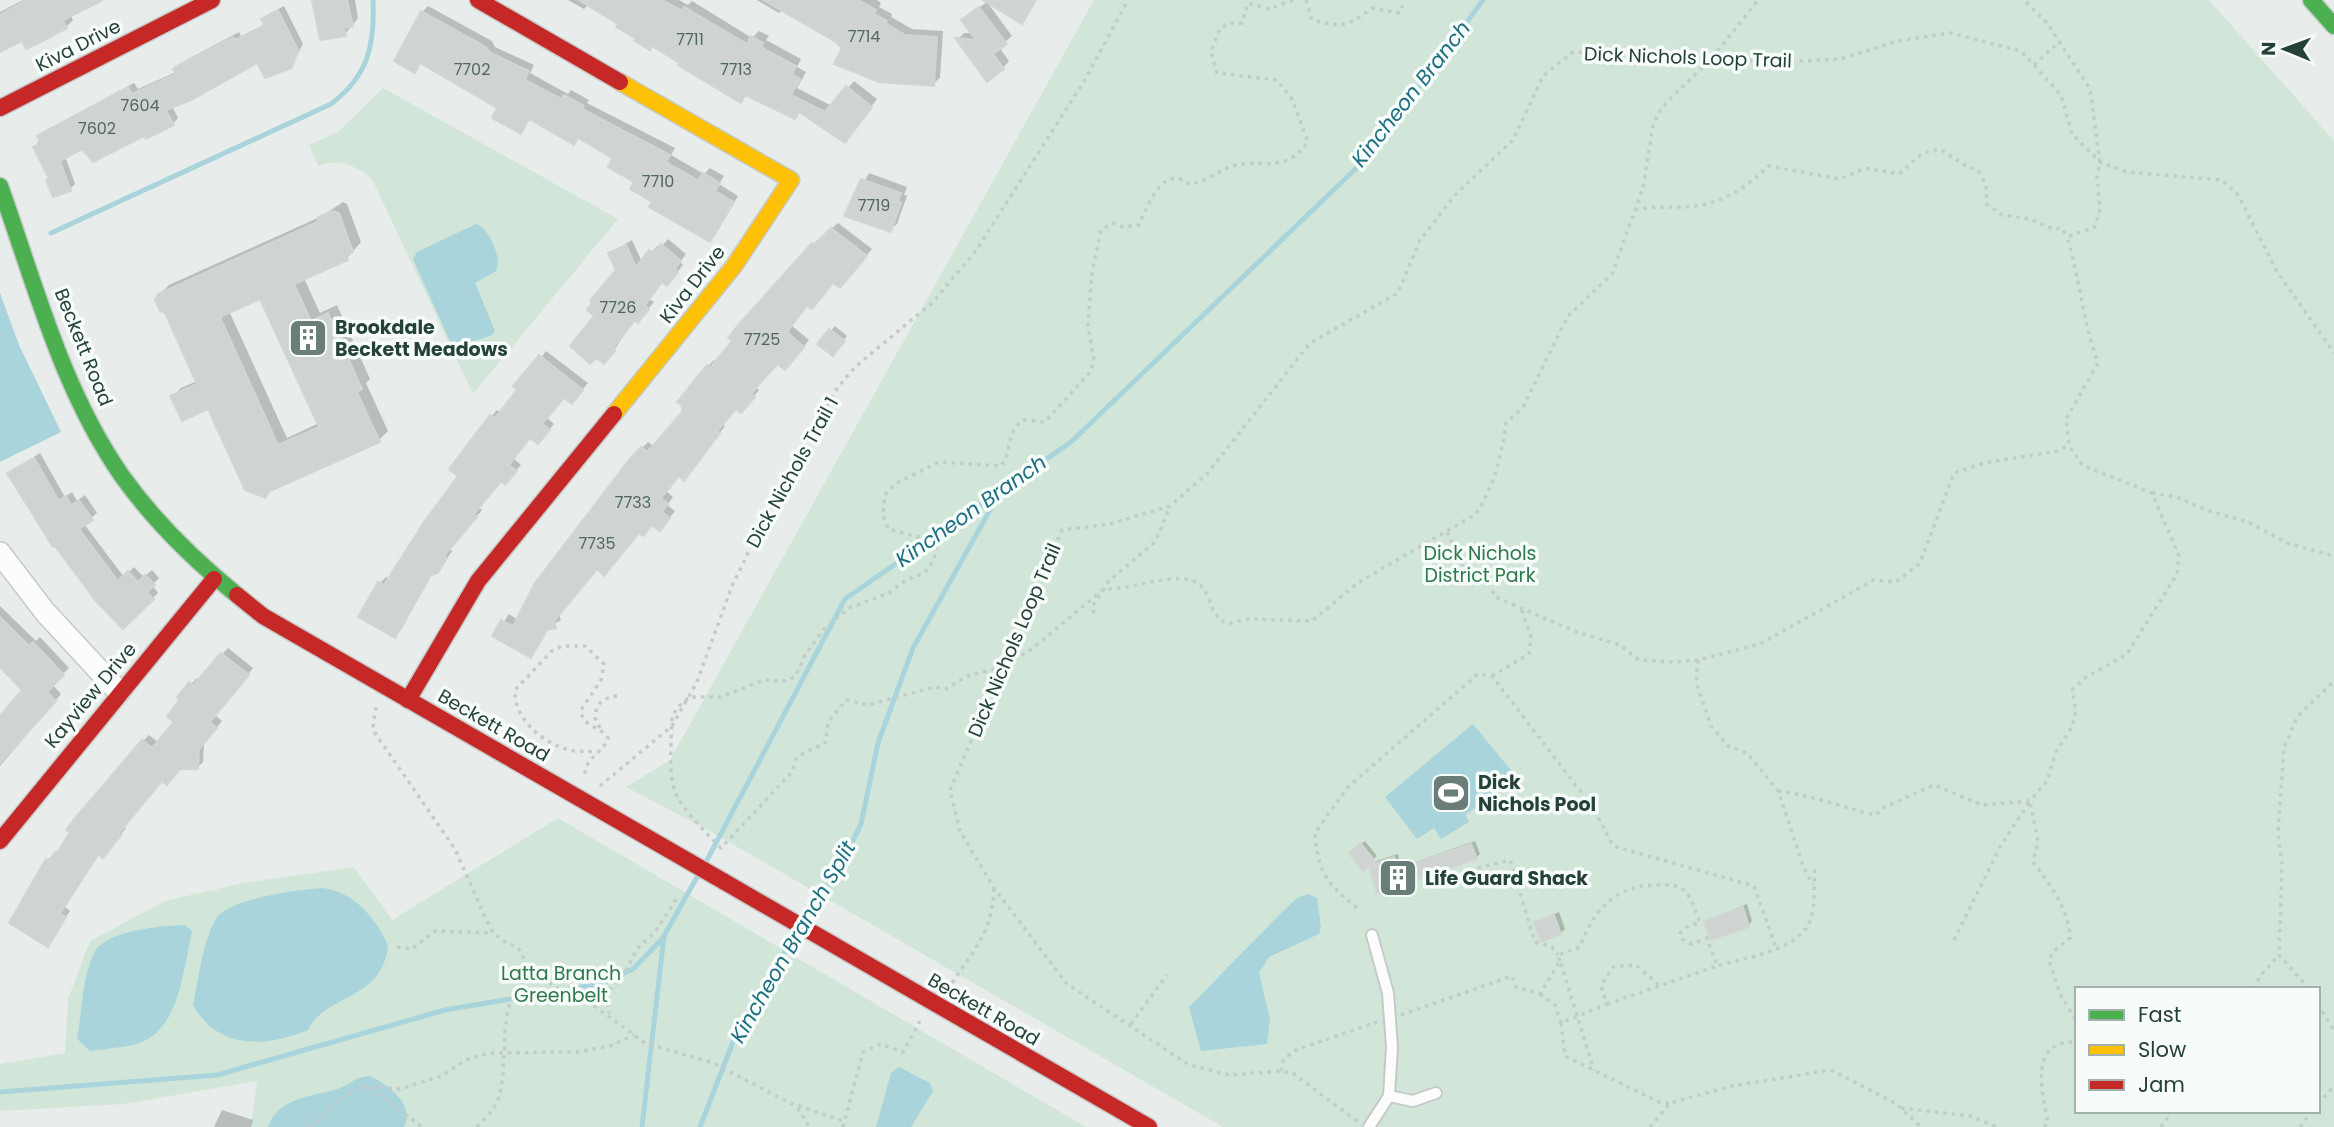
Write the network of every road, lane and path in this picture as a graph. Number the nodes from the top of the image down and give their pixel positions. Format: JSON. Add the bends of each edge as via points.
{"nodes":[{"id":1,"x":212,"y":0,"type":"edge"},
{"id":2,"x":478,"y":0,"type":"edge"},
{"id":3,"x":1128,"y":0,"type":"edge"},
{"id":4,"x":1293,"y":0,"type":"edge"},
{"id":5,"x":1306,"y":0,"type":"edge"},
{"id":6,"x":1404,"y":0,"type":"edge"},
{"id":7,"x":1758,"y":0,"type":"edge"},
{"id":8,"x":2024,"y":0,"type":"edge"},
{"id":9,"x":2311,"y":0,"type":"edge"},
{"id":10,"x":2334,"y":26,"type":"edge"},
{"id":11,"x":2059,"y":42,"type":"junction"},
{"id":12,"x":1712,"y":58,"type":"junction"},
{"id":13,"x":2034,"y":65,"type":"junction"},
{"id":14,"x":0,"y":108,"type":"edge"},
{"id":15,"x":2099,"y":162,"type":"junction"},
{"id":16,"x":0,"y":186,"type":"edge"},
{"id":17,"x":1635,"y":211,"type":"junction"},
{"id":18,"x":2067,"y":237,"type":"junction"},
{"id":19,"x":2334,"y":353,"type":"edge"},
{"id":20,"x":2069,"y":445,"type":"junction"},
{"id":21,"x":2152,"y":493,"type":"junction"},
{"id":22,"x":1170,"y":506,"type":"junction"},
{"id":23,"x":1447,"y":532,"type":"junction"},
{"id":24,"x":0,"y":553,"type":"edge"},
{"id":25,"x":2334,"y":556,"type":"edge"},
{"id":26,"x":214,"y":579,"type":"junction"},
{"id":27,"x":1104,"y":589,"type":"junction"},
{"id":28,"x":1521,"y":608,"type":"junction"},
{"id":29,"x":1094,"y":613,"type":"dead end"},
{"id":30,"x":1698,"y":660,"type":"junction"},
{"id":31,"x":1003,"y":667,"type":"junction"},
{"id":32,"x":1492,"y":676,"type":"junction"},
{"id":33,"x":2334,"y":681,"type":"edge"},
{"id":34,"x":119,"y":692,"type":"junction"},
{"id":35,"x":617,"y":696,"type":"dead end"},
{"id":36,"x":690,"y":697,"type":"junction"},
{"id":37,"x":408,"y":700,"type":"junction"},
{"id":38,"x":377,"y":705,"type":"dead end"},
{"id":39,"x":672,"y":726,"type":"junction"},
{"id":40,"x":601,"y":730,"type":"junction"},
{"id":41,"x":597,"y":753,"type":"junction"},
{"id":42,"x":585,"y":774,"type":"dead end"},
{"id":43,"x":600,"y":786,"type":"dead end"},
{"id":44,"x":1778,"y":791,"type":"junction"},
{"id":45,"x":2030,"y":801,"type":"junction"},
{"id":46,"x":0,"y":841,"type":"edge"},
{"id":47,"x":1815,"y":868,"type":"dead end"},
{"id":48,"x":1453,"y":874,"type":"dead end"},
{"id":49,"x":1813,"y":885,"type":"junction"},
{"id":50,"x":994,"y":888,"type":"junction"},
{"id":51,"x":679,"y":895,"type":"dead end"},
{"id":52,"x":1357,"y":908,"type":"dead end"},
{"id":53,"x":494,"y":933,"type":"junction"},
{"id":54,"x":1372,"y":935,"type":"dead end"},
{"id":55,"x":1954,"y":940,"type":"dead end"},
{"id":56,"x":397,"y":947,"type":"dead end"},
{"id":57,"x":1776,"y":947,"type":"junction"},
{"id":58,"x":1559,"y":955,"type":"junction"},
{"id":59,"x":2279,"y":955,"type":"junction"},
{"id":60,"x":1560,"y":961,"type":"junction"},
{"id":61,"x":1717,"y":966,"type":"junction"},
{"id":62,"x":1167,"y":975,"type":"dead end"},
{"id":63,"x":526,"y":978,"type":"junction"},
{"id":64,"x":952,"y":983,"type":"dead end"},
{"id":65,"x":1660,"y":986,"type":"junction"},
{"id":66,"x":2255,"y":987,"type":"edge"},
{"id":67,"x":2307,"y":987,"type":"edge"},
{"id":68,"x":607,"y":993,"type":"junction"},
{"id":69,"x":1540,"y":994,"type":"junction"},
{"id":70,"x":585,"y":1001,"type":"junction"},
{"id":71,"x":1608,"y":1004,"type":"junction"},
{"id":72,"x":2320,"y":1007,"type":"edge"},
{"id":73,"x":611,"y":1016,"type":"junction"},
{"id":74,"x":1579,"y":1016,"type":"junction"},
{"id":75,"x":1392,"y":1018,"type":"junction"},
{"id":76,"x":921,"y":1019,"type":"dead end"},
{"id":77,"x":2075,"y":1019,"type":"edge"},
{"id":78,"x":1561,"y":1023,"type":"junction"},
{"id":79,"x":1131,"y":1025,"type":"junction"},
{"id":80,"x":2334,"y":1031,"type":"edge"},
{"id":81,"x":634,"y":1035,"type":"junction"},
{"id":82,"x":2075,"y":1040,"type":"edge"},
{"id":83,"x":503,"y":1051,"type":"junction"},
{"id":84,"x":1594,"y":1070,"type":"junction"},
{"id":85,"x":1281,"y":1071,"type":"junction"},
{"id":86,"x":369,"y":1086,"type":"junction"},
{"id":87,"x":2334,"y":1086,"type":"edge"},
{"id":88,"x":1436,"y":1093,"type":"dead end"},
{"id":89,"x":1389,"y":1096,"type":"junction"},
{"id":90,"x":2320,"y":1102,"type":"edge"},
{"id":91,"x":1670,"y":1103,"type":"junction"},
{"id":92,"x":796,"y":1106,"type":"junction"},
{"id":93,"x":1901,"y":1108,"type":"junction"},
{"id":94,"x":1357,"y":1121,"type":"dead end"},
{"id":95,"x":844,"y":1124,"type":"edge"},
{"id":96,"x":309,"y":1127,"type":"edge"},
{"id":97,"x":422,"y":1127,"type":"edge"},
{"id":98,"x":477,"y":1127,"type":"edge"},
{"id":99,"x":809,"y":1127,"type":"edge"},
{"id":100,"x":1149,"y":1127,"type":"edge"},
{"id":101,"x":1369,"y":1127,"type":"edge"},
{"id":102,"x":1650,"y":1127,"type":"edge"},
{"id":103,"x":1921,"y":1127,"type":"edge"},
{"id":104,"x":1997,"y":1127,"type":"edge"},
{"id":105,"x":2044,"y":1127,"type":"edge"}],
"edges":[{"from":1,"to":14,"type":"main road","name":"Kiva Drive"},
{"from":2,"to":37,"type":"main road","name":"Kiva Drive","via":[[791,180],[734,265],[478,581]]},
{"from":3,"to":36,"type":"path","name":"Dick Nichols Trail 1","via":[[1083,83],[975,252],[933,302],[855,367],[838,387],[801,449],[732,586]]},
{"from":4,"to":36,"type":"path","via":[[1269,9],[1248,3],[1242,23],[1220,28],[1211,52],[1217,73],[1277,80],[1292,99],[1308,142],[1298,155],[1283,162],[1237,164],[1197,184],[1174,176],[1147,206],[1139,225],[1123,227],[1113,222],[1101,230],[1088,326],[1094,360],[1082,384],[1045,422],[1023,420],[1013,427],[1008,439],[1010,454],[1001,466],[939,462],[895,484],[885,495],[883,515],[888,529],[939,546],[924,573],[849,608],[817,637],[795,677],[764,680],[721,697]]},
{"from":5,"to":6,"type":"path","via":[[1312,20],[1330,25],[1351,25],[1372,8],[1401,13]]},
{"from":7,"to":12,"type":"path"},
{"from":8,"to":11,"type":"path"},
{"from":9,"to":10,"type":"main road"},
{"from":11,"to":13,"type":"path"},
{"from":11,"to":15,"type":"path","via":[[2090,89]]},
{"from":12,"to":13,"type":"path","name":"Dick Nichols Loop Trail","via":[[1840,59],[1898,41],[1951,33],[2021,51]]},
{"from":12,"to":17,"type":"path","via":[[1662,107],[1653,125]]},
{"from":12,"to":22,"type":"path","name":"Dick Nichols Loop Trail","via":[[1573,52],[1543,76],[1513,140],[1457,193],[1420,240],[1398,293],[1310,343],[1207,474]]},
{"from":13,"to":15,"type":"path","name":"Dick Nichols Loop Trail","via":[[2061,95],[2072,134]]},
{"from":15,"to":18,"type":"path","via":[[2100,208],[2095,227]]},
{"from":15,"to":19,"type":"path","name":"Dick Nichols Loop Trail","via":[[2127,172],[2222,180],[2238,195],[2276,270]]},
{"from":16,"to":26,"type":"main road","name":"Beckett Road","via":[[80,402],[121,473],[158,521]]},
{"from":17,"to":18,"type":"path","via":[[1654,205],[1713,203],[1749,186],[1768,166],[1840,179],[1865,168],[1899,174],[1923,153],[1940,149],[1978,170],[1986,185],[1987,204],[2002,215],[2062,228]]},
{"from":17,"to":23,"type":"path","via":[[1612,274],[1568,316],[1523,407],[1506,423],[1503,450],[1486,498],[1476,514]]},
{"from":18,"to":20,"type":"path","via":[[2077,268],[2075,280],[2086,331],[2098,363],[2066,419]]},
{"from":20,"to":21,"type":"path","via":[[2082,465]]},
{"from":20,"to":30,"type":"path","via":[[2059,451],[1954,472],[1920,563],[1896,582],[1874,580],[1760,644]]},
{"from":21,"to":25,"type":"path","via":[[2177,497],[2248,522],[2287,543]]},
{"from":21,"to":45,"type":"path","via":[[2179,556],[2177,574],[2127,654],[2072,690],[2076,711],[2072,727],[2056,752],[2047,781]]},
{"from":22,"to":27,"type":"path","via":[[1155,542]]},
{"from":22,"to":31,"type":"path","name":"Dick Nichols Loop Trail","via":[[1110,524],[1062,530]]},
{"from":23,"to":27,"type":"path","via":[[1359,582],[1312,621],[1247,619],[1227,624],[1214,617],[1206,593],[1186,578]]},
{"from":23,"to":28,"type":"path","via":[[1463,566],[1490,585],[1495,597]]},
{"from":24,"to":34,"type":"street","via":[[45,612]]},
{"from":26,"to":34,"type":"main road","name":"Kayview Drive"},
{"from":26,"to":37,"type":"main road","name":"Beckett Road","via":[[263,616]]},
{"from":27,"to":29,"type":"path","via":[[1092,607]]},
{"from":27,"to":31,"type":"path"},
{"from":28,"to":30,"type":"path","via":[[1620,645],[1639,660]]},
{"from":28,"to":32,"type":"path","via":[[1531,637],[1529,654]]},
{"from":30,"to":44,"type":"path","via":[[1696,682],[1711,726],[1728,746],[1747,753]]},
{"from":31,"to":39,"type":"path","via":[[967,676],[946,689],[934,687],[869,705],[846,700],[828,722],[826,742],[797,757],[792,772],[720,848],[677,800],[671,782]]},
{"from":31,"to":50,"type":"path","name":"Dick Nichols Loop Trail","via":[[950,790],[960,831]]},
{"from":32,"to":52,"type":"path","via":[[1478,674],[1348,787],[1315,833],[1317,865],[1334,890]]},
{"from":32,"to":57,"type":"path","via":[[1594,809],[1614,846],[1754,886]]},
{"from":33,"to":59,"type":"path","via":[[2297,717],[2284,747],[2278,832],[2282,864]]},
{"from":34,"to":46,"type":"main road","name":"Kayview Drive"},
{"from":35,"to":40,"type":"path","via":[[598,705],[595,718]]},
{"from":36,"to":39,"type":"path","name":"Dick Nichols Trail 1"},
{"from":37,"to":100,"type":"main road","name":"Beckett Road","bridge":true},
{"from":38,"to":53,"type":"path","via":[[375,733],[455,849]]},
{"from":39,"to":43,"type":"path","name":"Dick Nichols Trail 1"},
{"from":40,"to":41,"type":"path","via":[[608,738]]},
{"from":40,"to":41,"type":"path","via":[[581,716],[604,670],[598,656],[585,646],[570,643],[552,651],[515,690],[518,708],[536,732],[555,745]]},
{"from":41,"to":42,"type":"path","via":[[587,763]]},
{"from":44,"to":45,"type":"path","via":[[1876,816],[1882,808],[1934,785],[1982,805]]},
{"from":44,"to":49,"type":"path"},
{"from":45,"to":55,"type":"path","via":[[2000,847]]},
{"from":45,"to":77,"type":"path","via":[[2038,842],[2033,862],[2070,926],[2070,938],[2049,960],[2060,994]]},
{"from":47,"to":49,"type":"path"},
{"from":48,"to":58,"type":"path","via":[[1510,860],[1535,942],[1552,947]]},
{"from":49,"to":57,"type":"path","via":[[1811,918],[1798,939]]},
{"from":50,"to":64,"type":"path","via":[[986,933]]},
{"from":50,"to":79,"type":"path","name":"Dick Nichols Loop Trail","via":[[1067,984]]},
{"from":51,"to":68,"type":"path"},
{"from":53,"to":56,"type":"path","via":[[435,931],[412,949]]},
{"from":53,"to":63,"type":"path","via":[[522,949]]},
{"from":54,"to":75,"type":"lane"},
{"from":57,"to":61,"type":"path"},
{"from":58,"to":60,"type":"path"},
{"from":58,"to":61,"type":"path","via":[[1580,947],[1603,903],[1622,890],[1647,884],[1675,885],[1685,892],[1700,922],[1687,926],[1680,933],[1682,939],[1691,944],[1707,938]]},
{"from":59,"to":66,"type":"path"},
{"from":59,"to":67,"type":"path"},
{"from":60,"to":69,"type":"path"},
{"from":60,"to":74,"type":"path"},
{"from":61,"to":65,"type":"path"},
{"from":62,"to":79,"type":"path"},
{"from":63,"to":70,"type":"path","via":[[546,980]]},
{"from":63,"to":83,"type":"path","via":[[514,990]]},
{"from":65,"to":71,"type":"path"},
{"from":65,"to":71,"type":"path","via":[[1636,965],[1612,967],[1601,986]]},
{"from":68,"to":70,"type":"path"},
{"from":68,"to":73,"type":"path"},
{"from":69,"to":75,"type":"path","via":[[1516,987],[1512,976]]},
{"from":69,"to":78,"type":"path","via":[[1555,1005]]},
{"from":70,"to":73,"type":"path"},
{"from":71,"to":74,"type":"path"},
{"from":72,"to":80,"type":"path"},
{"from":73,"to":81,"type":"path"},
{"from":74,"to":78,"type":"path"},
{"from":74,"to":84,"type":"path"},
{"from":75,"to":85,"type":"path","via":[[1293,1051]]},
{"from":75,"to":89,"type":"lane"},
{"from":76,"to":95,"type":"path","via":[[903,1052],[880,1044],[863,1052]]},
{"from":78,"to":84,"type":"path","via":[[1565,1056]]},
{"from":79,"to":85,"type":"path","name":"Dick Nichols Loop Trail","via":[[1189,1065],[1209,1072]]},
{"from":81,"to":83,"type":"path","via":[[610,1046],[577,1052]]},
{"from":81,"to":92,"type":"path","via":[[645,1043],[713,1063]]},
{"from":82,"to":105,"type":"path","via":[[2053,1046],[2039,1069],[2048,1123]]},
{"from":83,"to":86,"type":"path","via":[[466,1060],[442,1076],[411,1087]]},
{"from":83,"to":98,"type":"path","via":[[498,1100]]},
{"from":84,"to":91,"type":"path"},
{"from":85,"to":94,"type":"path","name":"Dick Nichols Loop Trail","via":[[1306,1081]]},
{"from":86,"to":96,"type":"path","via":[[345,1096]]},
{"from":86,"to":97,"type":"path"},
{"from":87,"to":90,"type":"path"},
{"from":88,"to":89,"type":"lane","via":[[1413,1101]]},
{"from":89,"to":101,"type":"lane"},
{"from":91,"to":93,"type":"path","via":[[1732,1086],[1831,1070]]},
{"from":91,"to":102,"type":"path"},
{"from":92,"to":95,"type":"path"},
{"from":92,"to":99,"type":"path"},
{"from":93,"to":103,"type":"path"},
{"from":93,"to":104,"type":"path","via":[[1970,1116]]}]}
